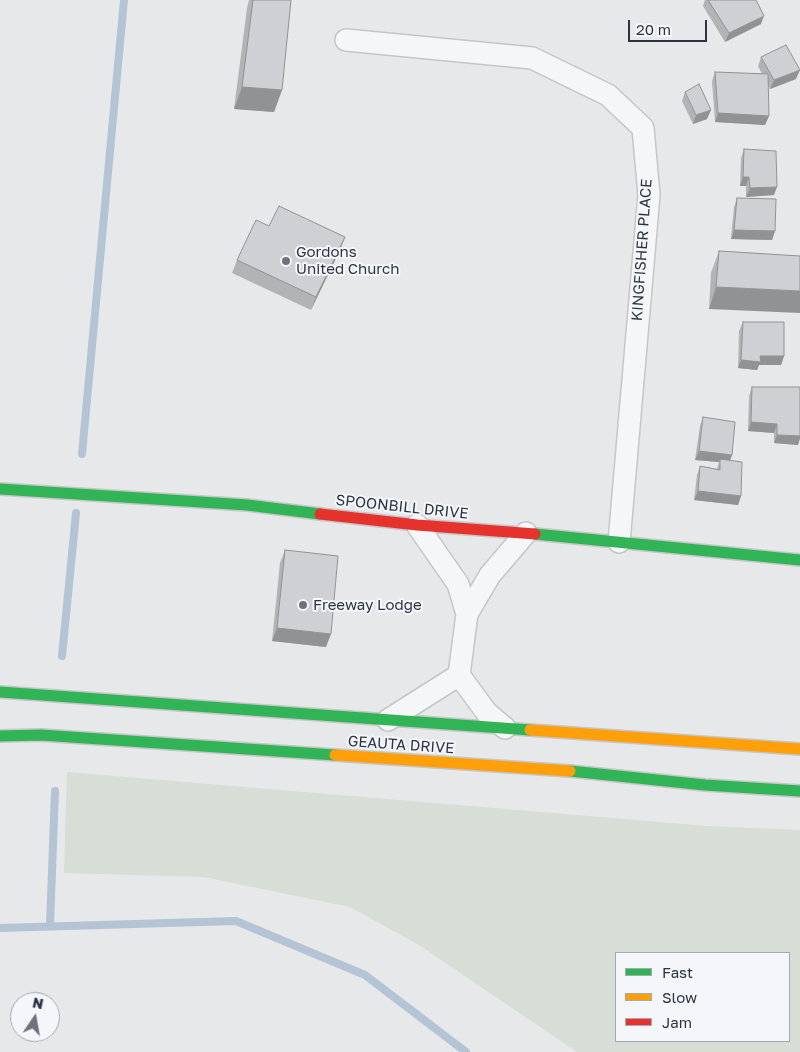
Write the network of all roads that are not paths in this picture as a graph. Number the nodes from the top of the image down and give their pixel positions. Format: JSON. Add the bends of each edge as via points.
{"nodes":[{"id":1,"x":346,"y":40,"type":"dead end"},
{"id":2,"x":0,"y":489,"type":"edge"},
{"id":3,"x":417,"y":526,"type":"junction"},
{"id":4,"x":526,"y":534,"type":"junction"},
{"id":5,"x":619,"y":542,"type":"junction"},
{"id":6,"x":800,"y":560,"type":"edge"},
{"id":7,"x":467,"y":614,"type":"junction"},
{"id":8,"x":459,"y":675,"type":"junction"},
{"id":9,"x":0,"y":692,"type":"edge"},
{"id":10,"x":388,"y":720,"type":"junction"},
{"id":11,"x":505,"y":728,"type":"junction"},
{"id":12,"x":0,"y":736,"type":"edge"},
{"id":13,"x":800,"y":749,"type":"edge"},
{"id":14,"x":800,"y":792,"type":"edge"}],
"edges":[{"from":1,"to":5,"type":"street","name":"KINGFISHER PLACE","via":[[532,58],[608,95],[643,128],[649,195]]},
{"from":2,"to":3,"type":"main road","name":"SPOONBILL DRIVE","via":[[247,506]]},
{"from":3,"to":4,"type":"main road","name":"SPOONBILL DRIVE"},
{"from":3,"to":7,"type":"street","via":[[458,584]]},
{"from":4,"to":5,"type":"main road","name":"SPOONBILL DRIVE"},
{"from":4,"to":7,"type":"street","via":[[490,575]]},
{"from":5,"to":6,"type":"main road","name":"SPOONBILL DRIVE"},
{"from":7,"to":8,"type":"street"},
{"from":8,"to":10,"type":"street"},
{"from":8,"to":11,"type":"street","via":[[487,713]]},
{"from":9,"to":10,"type":"main road","name":"GEAUTA DRIVE"},
{"from":10,"to":11,"type":"main road","name":"GEAUTA DRIVE"},
{"from":11,"to":13,"type":"main road","name":"GEAUTA DRIVE"},
{"from":12,"to":14,"type":"main road","name":"GEAUTA DRIVE","via":[[41,735],[592,772]]}]}
